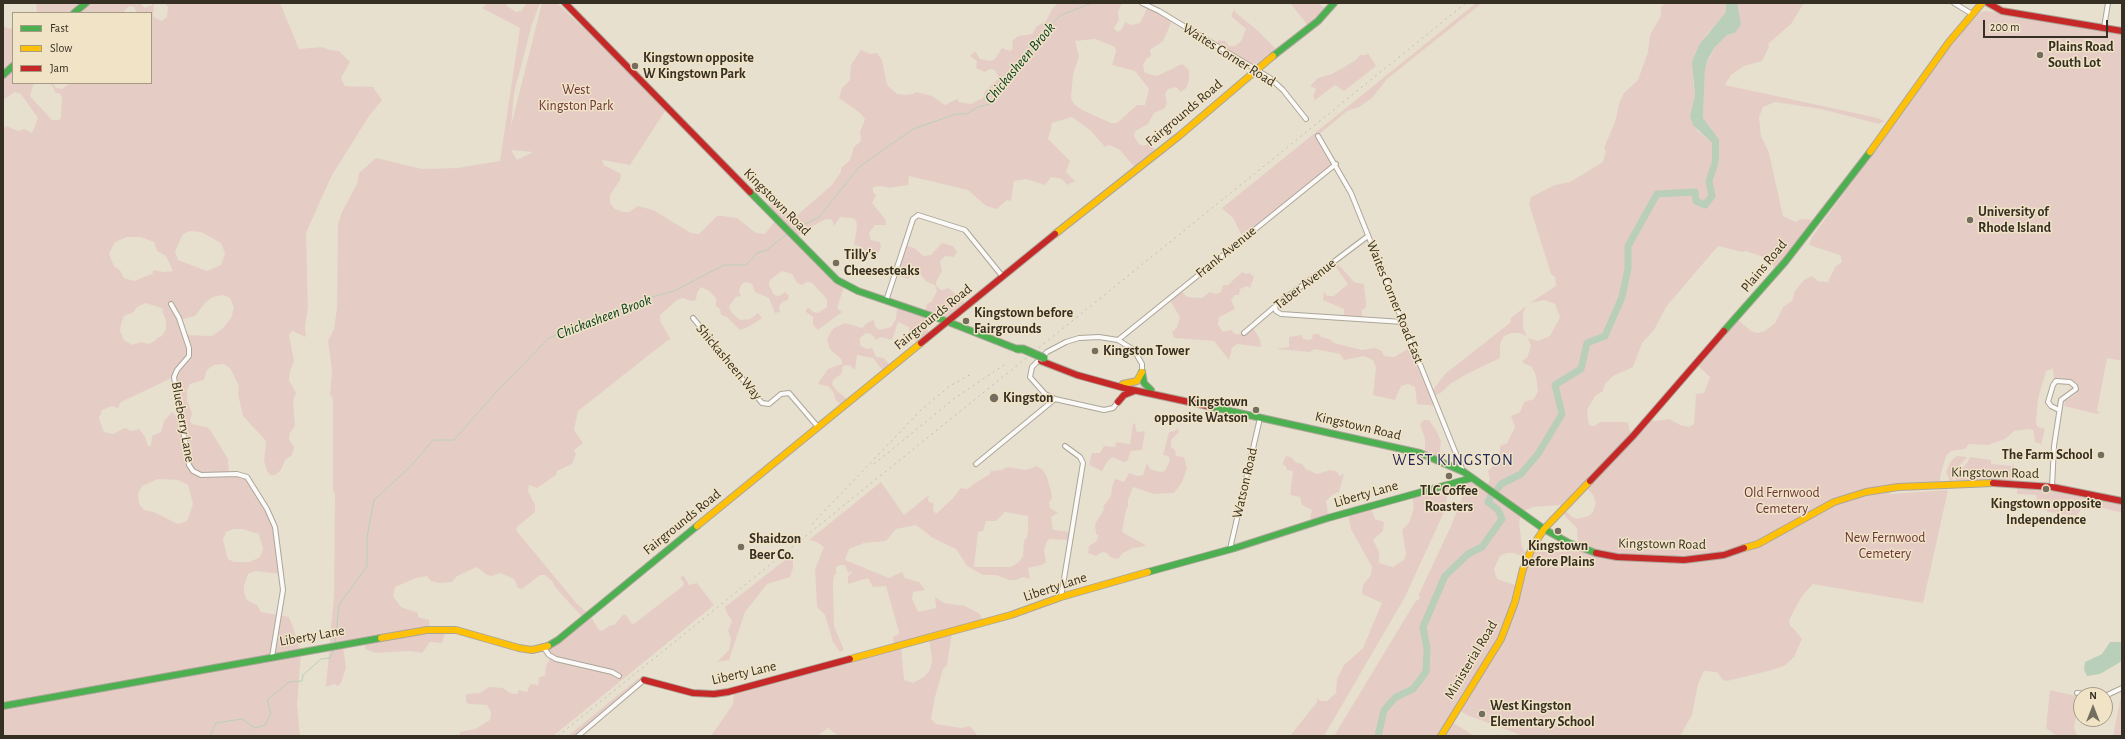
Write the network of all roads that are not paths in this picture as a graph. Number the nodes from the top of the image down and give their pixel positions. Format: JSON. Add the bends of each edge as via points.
{"nodes":[{"id":1,"x":86,"y":3,"type":"edge"},
{"id":2,"x":565,"y":3,"type":"edge"},
{"id":3,"x":1142,"y":3,"type":"edge"},
{"id":4,"x":1334,"y":3,"type":"edge"},
{"id":5,"x":1954,"y":3,"type":"edge"},
{"id":6,"x":1982,"y":3,"type":"edge"},
{"id":7,"x":1988,"y":3,"type":"edge"},
{"id":8,"x":2108,"y":3,"type":"edge"},
{"id":9,"x":75,"y":12,"type":"edge"},
{"id":10,"x":1972,"y":14,"type":"junction"},
{"id":11,"x":2104,"y":28,"type":"junction"},
{"id":12,"x":2122,"y":31,"type":"edge"},
{"id":13,"x":12,"y":67,"type":"edge"},
{"id":14,"x":1255,"y":70,"type":"junction"},
{"id":15,"x":3,"y":75,"type":"edge"},
{"id":16,"x":1306,"y":119,"type":"dead end"},
{"id":17,"x":1318,"y":136,"type":"dead end"},
{"id":18,"x":1336,"y":164,"type":"junction"},
{"id":19,"x":1368,"y":236,"type":"junction"},
{"id":20,"x":1003,"y":277,"type":"junction"},
{"id":21,"x":886,"y":300,"type":"junction"},
{"id":22,"x":171,"y":304,"type":"dead end"},
{"id":23,"x":1275,"y":307,"type":"junction"},
{"id":24,"x":692,"y":318,"type":"dead end"},
{"id":25,"x":949,"y":322,"type":"junction"},
{"id":26,"x":1403,"y":322,"type":"junction"},
{"id":27,"x":1244,"y":333,"type":"dead end"},
{"id":28,"x":1118,"y":340,"type":"junction"},
{"id":29,"x":1043,"y":359,"type":"junction"},
{"id":30,"x":1142,"y":372,"type":"junction"},
{"id":31,"x":1123,"y":384,"type":"junction"},
{"id":32,"x":1112,"y":385,"type":"junction"},
{"id":33,"x":1134,"y":390,"type":"junction"},
{"id":34,"x":1151,"y":390,"type":"junction"},
{"id":35,"x":1055,"y":399,"type":"junction"},
{"id":36,"x":1118,"y":402,"type":"junction"},
{"id":37,"x":1217,"y":408,"type":"junction"},
{"id":38,"x":2059,"y":410,"type":"junction"},
{"id":39,"x":1260,"y":417,"type":"junction"},
{"id":40,"x":818,"y":427,"type":"junction"},
{"id":41,"x":1065,"y":446,"type":"dead end"},
{"id":42,"x":976,"y":464,"type":"dead end"},
{"id":43,"x":1464,"y":472,"type":"junction"},
{"id":44,"x":1472,"y":478,"type":"junction"},
{"id":45,"x":2052,"y":487,"type":"junction"},
{"id":46,"x":2122,"y":501,"type":"edge"},
{"id":47,"x":1544,"y":529,"type":"junction"},
{"id":48,"x":1230,"y":549,"type":"junction"},
{"id":49,"x":1062,"y":597,"type":"junction"},
{"id":50,"x":544,"y":648,"type":"junction"},
{"id":51,"x":272,"y":657,"type":"junction"},
{"id":52,"x":619,"y":676,"type":"dead end"},
{"id":53,"x":644,"y":680,"type":"joint"},
{"id":54,"x":3,"y":706,"type":"edge"},
{"id":55,"x":578,"y":736,"type":"edge"},
{"id":56,"x":1441,"y":736,"type":"edge"}],
"edges":[{"from":1,"to":9,"type":"street"},
{"from":2,"to":21,"type":"street","name":"Kingstown Road","via":[[837,280],[858,291]]},
{"from":3,"to":14,"type":"street","name":"Waites Corner Road"},
{"from":4,"to":14,"type":"street","name":"Fairgrounds Road","via":[[1318,21]]},
{"from":5,"to":10,"type":"street"},
{"from":6,"to":10,"type":"street","name":"Plains Road"},
{"from":7,"to":11,"type":"street","via":[[2002,11]]},
{"from":8,"to":11,"type":"street"},
{"from":10,"to":47,"type":"street","name":"Plains Road","via":[[1786,262],[1633,436]]},
{"from":11,"to":12,"type":"street"},
{"from":13,"to":15,"type":"street"},
{"from":14,"to":16,"type":"street","name":"Waites Corner Road","via":[[1277,83]]},
{"from":14,"to":20,"type":"street","name":"Fairgrounds Road","via":[[1179,136]]},
{"from":17,"to":18,"type":"street","name":"Waites Corner Road East"},
{"from":18,"to":19,"type":"street","name":"Waites Corner Road East"},
{"from":18,"to":28,"type":"street","name":"Frank Avenue"},
{"from":19,"to":23,"type":"street","name":"Taber Avenue"},
{"from":19,"to":26,"type":"street","name":"Waites Corner Road East"},
{"from":20,"to":21,"type":"street","via":[[965,230],[918,215],[913,219]]},
{"from":20,"to":25,"type":"street","name":"Fairgrounds Road"},
{"from":21,"to":25,"type":"street","name":"Kingstown Road"},
{"from":22,"to":51,"type":"street","name":"Blueberry Lane","via":[[179,318],[189,348],[188,356],[174,377],[188,465],[201,476],[237,474],[247,477],[275,527],[283,590]]},
{"from":23,"to":26,"type":"street","via":[[1281,314]]},
{"from":23,"to":27,"type":"street","name":"Taber Avenue"},
{"from":24,"to":40,"type":"street","name":"Shickasheen Way","via":[[762,403],[769,404],[781,394],[790,393]]},
{"from":25,"to":29,"type":"street","name":"Kingstown Road"},
{"from":25,"to":40,"type":"street","name":"Fairgrounds Road"},
{"from":26,"to":43,"type":"street","name":"Waites Corner Road East"},
{"from":28,"to":30,"type":"street","via":[[1134,350],[1142,364]]},
{"from":28,"to":35,"type":"street","via":[[1099,337],[1079,338],[1047,352],[1032,367],[1030,377],[1045,394]]},
{"from":29,"to":31,"type":"street","name":"Kingstown Road"},
{"from":29,"to":32,"type":"street","name":"Kingstown Road","via":[[1077,375]]},
{"from":30,"to":31,"type":"street","via":[[1134,382]]},
{"from":30,"to":34,"type":"street","via":[[1144,383]]},
{"from":31,"to":34,"type":"street","name":"Kingstown Road"},
{"from":32,"to":33,"type":"street","name":"Kingstown Road"},
{"from":32,"to":36,"type":"street","via":[[1116,390]]},
{"from":33,"to":36,"type":"street"},
{"from":33,"to":37,"type":"street","name":"Kingstown Road"},
{"from":34,"to":37,"type":"street","name":"Kingstown Road"},
{"from":35,"to":36,"type":"street","via":[[1104,410],[1113,408]]},
{"from":35,"to":42,"type":"street"},
{"from":37,"to":39,"type":"street","name":"Kingstown Road"},
{"from":38,"to":38,"type":"street","via":[[2062,400],[2076,389],[2070,382],[2056,381],[2053,385],[2048,402]]},
{"from":38,"to":45,"type":"street"},
{"from":39,"to":43,"type":"street","name":"Kingstown Road","via":[[1420,453]]},
{"from":39,"to":48,"type":"street","name":"Watson Road"},
{"from":40,"to":50,"type":"street","name":"Fairgrounds Road"},
{"from":41,"to":49,"type":"street","via":[[1080,457],[1083,463]]},
{"from":43,"to":44,"type":"street","name":"Kingstown Road"},
{"from":44,"to":47,"type":"street","name":"Kingstown Road"},
{"from":44,"to":48,"type":"street","name":"Liberty Lane"},
{"from":45,"to":46,"type":"street","name":"Kingstown Road"},
{"from":45,"to":47,"type":"street","name":"Kingstown Road","via":[[1978,483],[1876,490],[1834,502],[1758,544],[1704,559],[1637,559],[1607,555],[1583,549]]},
{"from":47,"to":56,"type":"street","name":"Ministerial Road","via":[[1523,569],[1515,602],[1501,639]]},
{"from":48,"to":49,"type":"street","name":"Liberty Lane"},
{"from":49,"to":53,"type":"street","name":"Liberty Lane","via":[[958,630],[728,692],[688,692]]},
{"from":50,"to":51,"type":"street","name":"Liberty Lane","via":[[519,648],[450,629],[427,630]]},
{"from":50,"to":52,"type":"street","via":[[556,659],[612,672]]},
{"from":51,"to":54,"type":"street","name":"Liberty Lane"},
{"from":53,"to":55,"type":"street"}]}
